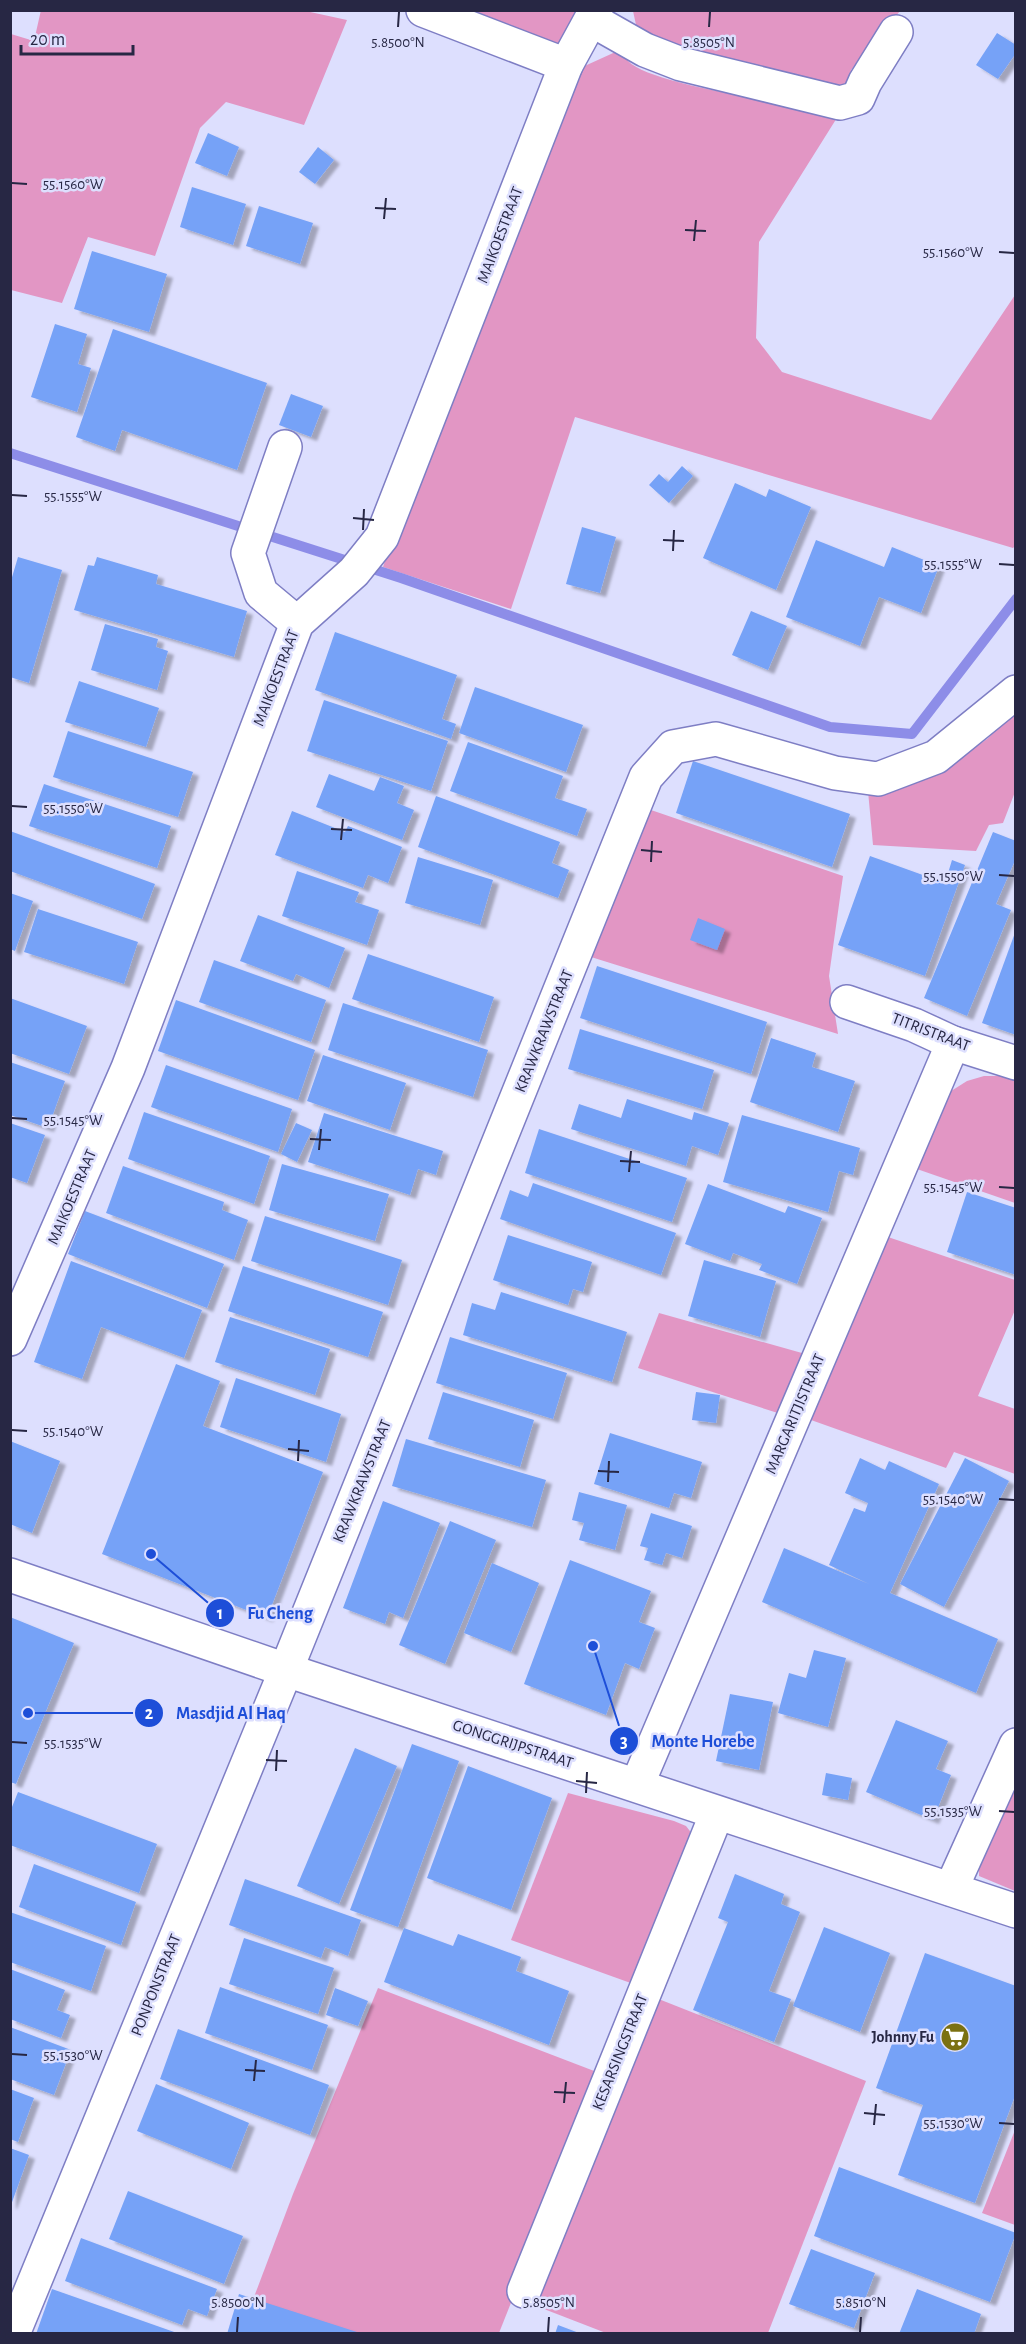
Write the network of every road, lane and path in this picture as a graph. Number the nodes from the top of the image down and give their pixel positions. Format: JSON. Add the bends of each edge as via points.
{"nodes":[{"id":1,"x":423,"y":10,"type":"edge"},
{"id":2,"x":594,"y":15,"type":"edge"},
{"id":3,"x":896,"y":32,"type":"dead end"},
{"id":4,"x":566,"y":65,"type":"junction"},
{"id":5,"x":285,"y":447,"type":"dead end"},
{"id":6,"x":297,"y":623,"type":"junction"},
{"id":7,"x":1016,"y":692,"type":"edge"},
{"id":8,"x":847,"y":1002,"type":"dead end"},
{"id":9,"x":953,"y":1043,"type":"junction"},
{"id":10,"x":1016,"y":1063,"type":"edge"},
{"id":11,"x":10,"y":1339,"type":"edge"},
{"id":12,"x":10,"y":1575,"type":"edge"},
{"id":13,"x":285,"y":1670,"type":"junction"},
{"id":14,"x":1016,"y":1745,"type":"edge"},
{"id":15,"x":637,"y":1785,"type":"junction"},
{"id":16,"x":717,"y":1813,"type":"junction"},
{"id":17,"x":951,"y":1889,"type":"junction"},
{"id":18,"x":1016,"y":1911,"type":"edge"},
{"id":19,"x":524,"y":2291,"type":"dead end"},
{"id":20,"x":13,"y":2334,"type":"edge"}],
"edges":[{"from":1,"to":4,"type":"street"},
{"from":2,"to":3,"type":"street","via":[[645,50],[681,64],[840,103],[858,98]]},
{"from":2,"to":4,"type":"street","name":"MAIKOESTRAAT"},
{"from":4,"to":6,"type":"street","name":"MAIKOESTRAAT","via":[[382,537]]},
{"from":5,"to":6,"type":"street","via":[[248,553],[261,593]]},
{"from":6,"to":11,"type":"street","name":"MAIKOESTRAAT","via":[[128,1068]]},
{"from":7,"to":13,"type":"street","name":"KRAWKRAWSTRAAT","via":[[936,757],[878,779],[835,774],[716,739],[673,747],[646,777]]},
{"from":8,"to":9,"type":"street","name":"TITRISTRAAT"},
{"from":9,"to":10,"type":"street","name":"TITRISTRAAT"},
{"from":9,"to":15,"type":"street","name":"MARGARITJISTRAAT"},
{"from":12,"to":13,"type":"street","name":"GONGGRIJPSTRAAT"},
{"from":13,"to":15,"type":"street","name":"GONGGRIJPSTRAAT"},
{"from":13,"to":20,"type":"street","name":"PONPONSTRAAT"},
{"from":14,"to":17,"type":"street"},
{"from":15,"to":16,"type":"street","name":"GONGGRIJPSTRAAT"},
{"from":16,"to":17,"type":"street","name":"GONGGRIJPSTRAAT"},
{"from":16,"to":19,"type":"street","name":"KESARSINGSTRAAT"},
{"from":17,"to":18,"type":"street","name":"GONGGRIJPSTRAAT"}]}
